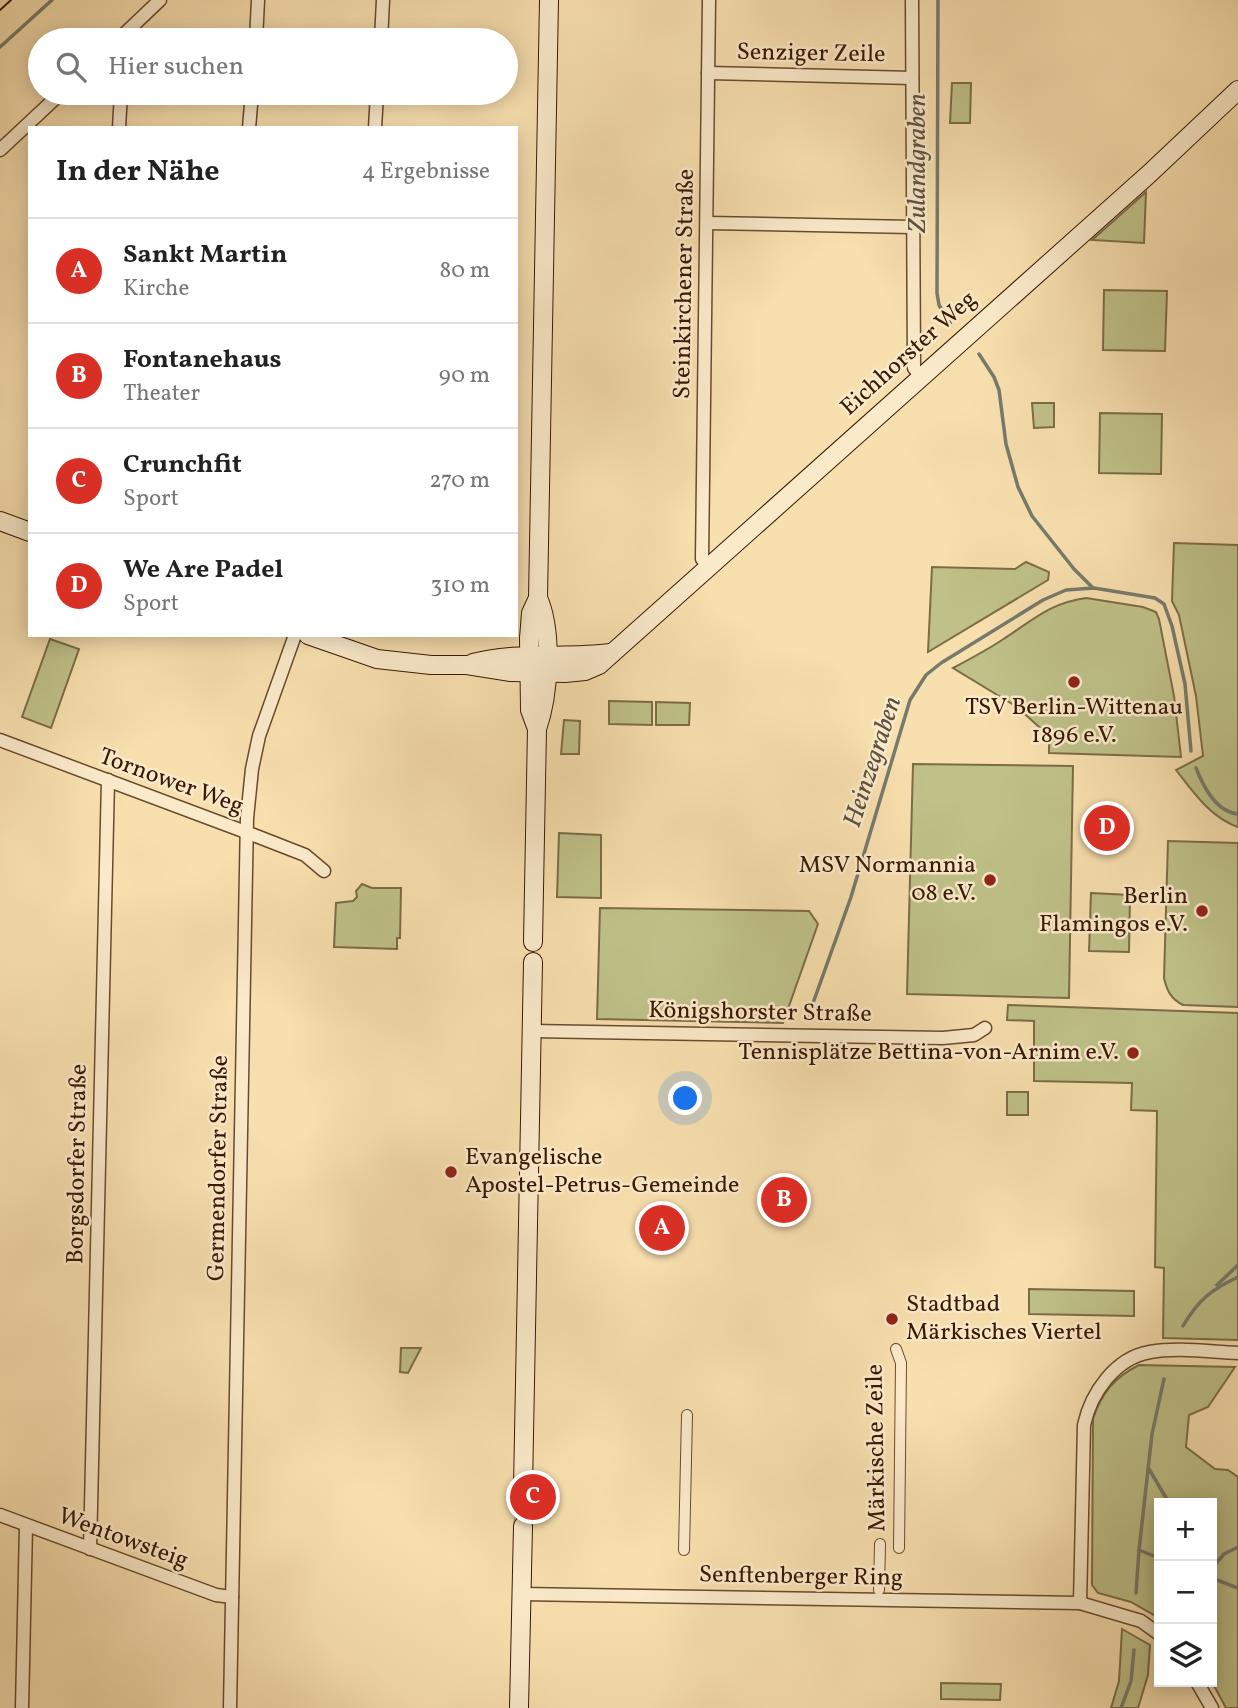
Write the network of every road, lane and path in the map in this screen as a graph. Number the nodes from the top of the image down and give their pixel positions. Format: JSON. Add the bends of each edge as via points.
{"nodes":[{"id":1,"x":160,"y":0,"type":"edge"},
{"id":2,"x":258,"y":0,"type":"edge"},
{"id":3,"x":383,"y":0,"type":"edge"},
{"id":4,"x":549,"y":0,"type":"edge"},
{"id":5,"x":709,"y":0,"type":"edge"},
{"id":6,"x":912,"y":0,"type":"edge"},
{"id":7,"x":131,"y":28,"type":"edge"},
{"id":8,"x":257,"y":28,"type":"edge"},
{"id":9,"x":381,"y":28,"type":"edge"},
{"id":10,"x":708,"y":73,"type":"junction"},
{"id":11,"x":912,"y":78,"type":"junction"},
{"id":12,"x":1238,"y":90,"type":"edge"},
{"id":13,"x":48,"y":105,"type":"edge"},
{"id":14,"x":120,"y":105,"type":"edge"},
{"id":15,"x":251,"y":105,"type":"edge"},
{"id":16,"x":376,"y":105,"type":"edge"},
{"id":17,"x":119,"y":126,"type":"edge"},
{"id":18,"x":249,"y":126,"type":"edge"},
{"id":19,"x":375,"y":126,"type":"edge"},
{"id":20,"x":0,"y":150,"type":"edge"},
{"id":21,"x":707,"y":223,"type":"junction"},
{"id":22,"x":912,"y":227,"type":"junction"},
{"id":23,"x":921,"y":376,"type":"junction"},
{"id":24,"x":0,"y":521,"type":"edge"},
{"id":25,"x":28,"y":531,"type":"edge"},
{"id":26,"x":709,"y":566,"type":"junction"},
{"id":27,"x":294,"y":637,"type":"edge"},
{"id":28,"x":319,"y":637,"type":"edge"},
{"id":29,"x":340,"y":641,"type":"edge"},
{"id":30,"x":538,"y":665,"type":"junction"},
{"id":31,"x":0,"y":740,"type":"edge"},
{"id":32,"x":108,"y":780,"type":"junction"},
{"id":33,"x":246,"y":832,"type":"junction"},
{"id":34,"x":324,"y":871,"type":"dead end"},
{"id":35,"x":533,"y":942,"type":"dead end"},
{"id":36,"x":533,"y":962,"type":"dead end"},
{"id":37,"x":985,"y":1028,"type":"dead end"},
{"id":38,"x":532,"y":1031,"type":"junction"},
{"id":39,"x":896,"y":1349,"type":"dead end"},
{"id":40,"x":1238,"y":1353,"type":"edge"},
{"id":41,"x":687,"y":1415,"type":"dead end"},
{"id":42,"x":523,"y":1487,"type":"tunnel mouth"},
{"id":43,"x":0,"y":1515,"type":"edge"},
{"id":44,"x":26,"y":1526,"type":"junction"},
{"id":45,"x":523,"y":1526,"type":"tunnel mouth"},
{"id":46,"x":880,"y":1544,"type":"dead end"},
{"id":47,"x":899,"y":1548,"type":"dead end"},
{"id":48,"x":90,"y":1549,"type":"junction"},
{"id":49,"x":684,"y":1550,"type":"dead end"},
{"id":50,"x":878,"y":1590,"type":"dead end"},
{"id":51,"x":522,"y":1594,"type":"junction"},
{"id":52,"x":232,"y":1597,"type":"junction"},
{"id":53,"x":1080,"y":1603,"type":"junction"},
{"id":54,"x":1154,"y":1630,"type":"edge"},
{"id":55,"x":1200,"y":1687,"type":"edge"},
{"id":56,"x":22,"y":1708,"type":"edge"},
{"id":57,"x":230,"y":1708,"type":"edge"},
{"id":58,"x":519,"y":1708,"type":"edge"},
{"id":59,"x":1212,"y":1708,"type":"edge"}],
"edges":[{"from":1,"to":7,"type":"street"},
{"from":2,"to":8,"type":"street"},
{"from":3,"to":9,"type":"street"},
{"from":4,"to":30,"type":"main road","via":[[538,598],[531,613]]},
{"from":5,"to":10,"type":"street","name":"Steinkirchener Straße"},
{"from":6,"to":11,"type":"street"},
{"from":10,"to":11,"type":"street","name":"Senziger Zeile"},
{"from":10,"to":21,"type":"street","name":"Steinkirchener Straße"},
{"from":11,"to":22,"type":"street"},
{"from":12,"to":23,"type":"main road","name":"Eichhorster Weg"},
{"from":13,"to":20,"type":"street"},
{"from":14,"to":17,"type":"street"},
{"from":15,"to":18,"type":"street"},
{"from":16,"to":19,"type":"street"},
{"from":21,"to":22,"type":"street"},
{"from":21,"to":26,"type":"street","name":"Steinkirchener Straße","via":[[702,559]]},
{"from":22,"to":23,"type":"street","via":[[914,368]]},
{"from":23,"to":26,"type":"main road","name":"Eichhorster Weg"},
{"from":24,"to":25,"type":"main road"},
{"from":26,"to":30,"type":"main road","name":"Eichhorster Weg","via":[[599,665],[585,671]]},
{"from":27,"to":33,"type":"street","name":"Germendorfer Straße","via":[[259,736]]},
{"from":28,"to":29,"type":"main road","name":"Eichhorster Weg"},
{"from":29,"to":30,"type":"main road","name":"Eichhorster Weg","via":[[377,659],[431,665],[495,659]]},
{"from":30,"to":35,"type":"main road","via":[[530,710],[537,729]]},
{"from":31,"to":32,"type":"street","name":"Tornower Weg"},
{"from":32,"to":33,"type":"street","name":"Tornower Weg"},
{"from":32,"to":48,"type":"street","name":"Borgsdorfer Straße"},
{"from":33,"to":34,"type":"street","name":"Tornower Weg","via":[[304,855]]},
{"from":33,"to":52,"type":"street","name":"Germendorfer Straße"},
{"from":36,"to":38,"type":"main road"},
{"from":37,"to":38,"type":"street","name":"Königshorster Straße","via":[[974,1035],[943,1038]]},
{"from":38,"to":42,"type":"main road"},
{"from":39,"to":47,"type":"street","name":"Märkische Zeile","via":[[901,1363]]},
{"from":40,"to":53,"type":"street","via":[[1147,1352],[1111,1374],[1098,1390],[1084,1425]]},
{"from":41,"to":49,"type":"street"},
{"from":43,"to":44,"type":"street","name":"Wentowsteig"},
{"from":44,"to":48,"type":"street","name":"Wentowsteig"},
{"from":44,"to":56,"type":"street"},
{"from":45,"to":51,"type":"main road"},
{"from":46,"to":50,"type":"street","name":"Märkische Zeile"},
{"from":48,"to":52,"type":"street","name":"Wentowsteig"},
{"from":51,"to":53,"type":"street","name":"Senftenberger Ring"},
{"from":51,"to":58,"type":"main road"},
{"from":52,"to":57,"type":"street","name":"Germendorfer Straße"},
{"from":53,"to":54,"type":"street","name":"Senftenberger Ring","via":[[1141,1620]]},
{"from":55,"to":59,"type":"street"}]}
